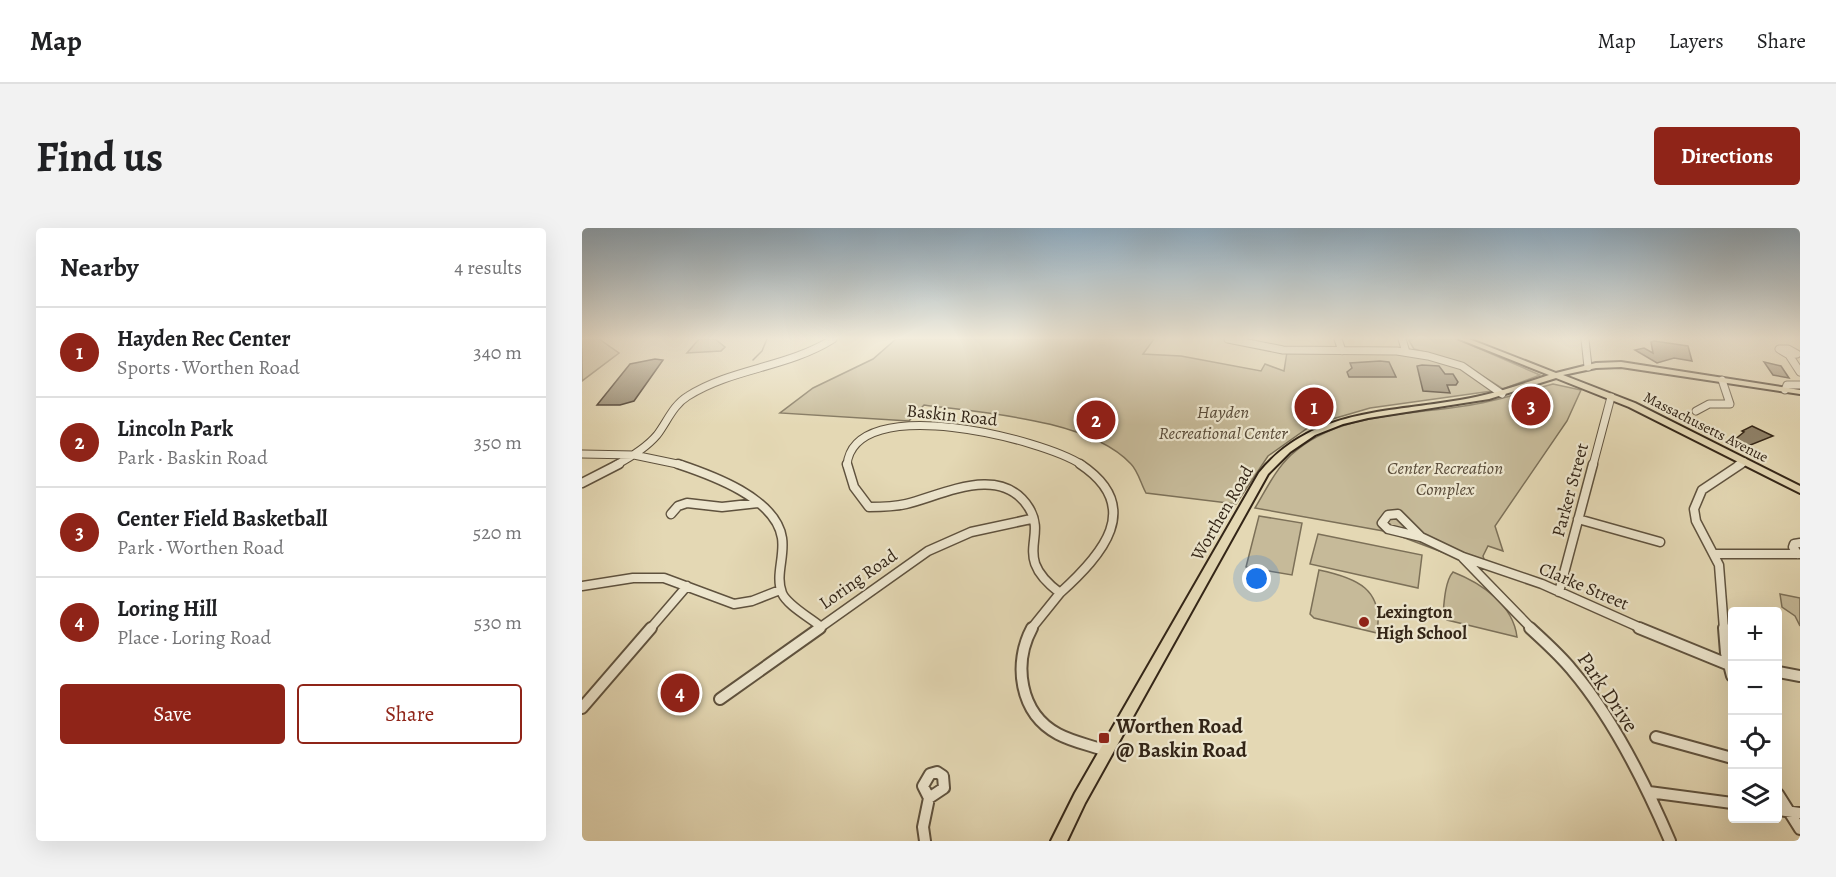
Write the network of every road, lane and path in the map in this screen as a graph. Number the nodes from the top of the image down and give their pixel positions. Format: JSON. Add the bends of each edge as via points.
{"nodes":[{"id":1,"x":769,"y":368,"type":"edge"},
{"id":2,"x":1462,"y":368,"type":"edge"},
{"id":3,"x":1536,"y":368,"type":"edge"},
{"id":4,"x":1586,"y":368,"type":"edge"},
{"id":5,"x":1643,"y":368,"type":"edge"},
{"id":6,"x":1557,"y":376,"type":"junction"},
{"id":7,"x":1722,"y":380,"type":"junction"},
{"id":8,"x":1800,"y":385,"type":"edge"},
{"id":9,"x":1785,"y":390,"type":"junction"},
{"id":10,"x":1800,"y":392,"type":"edge"},
{"id":11,"x":1502,"y":394,"type":"junction"},
{"id":12,"x":1611,"y":397,"type":"junction"},
{"id":13,"x":1696,"y":411,"type":"dead end"},
{"id":14,"x":582,"y":454,"type":"edge"},
{"id":15,"x":634,"y":455,"type":"junction"},
{"id":16,"x":1744,"y":462,"type":"junction"},
{"id":17,"x":582,"y":483,"type":"edge"},
{"id":18,"x":1800,"y":490,"type":"edge"},
{"id":19,"x":758,"y":503,"type":"junction"},
{"id":20,"x":671,"y":514,"type":"dead end"},
{"id":21,"x":1031,"y":519,"type":"junction"},
{"id":22,"x":1578,"y":519,"type":"junction"},
{"id":23,"x":1421,"y":537,"type":"dead end"},
{"id":24,"x":1660,"y":543,"type":"dead end"},
{"id":25,"x":1800,"y":543,"type":"edge"},
{"id":26,"x":1715,"y":554,"type":"junction"},
{"id":27,"x":1799,"y":554,"type":"edge"},
{"id":28,"x":1463,"y":557,"type":"junction"},
{"id":29,"x":582,"y":586,"type":"edge"},
{"id":30,"x":687,"y":586,"type":"junction"},
{"id":31,"x":780,"y":590,"type":"junction"},
{"id":32,"x":1559,"y":592,"type":"junction"},
{"id":33,"x":1060,"y":593,"type":"junction"},
{"id":34,"x":820,"y":626,"type":"junction"},
{"id":35,"x":1730,"y":661,"type":"edge"},
{"id":36,"x":1728,"y":664,"type":"edge"},
{"id":37,"x":1782,"y":673,"type":"edge"},
{"id":38,"x":1800,"y":676,"type":"edge"},
{"id":39,"x":720,"y":699,"type":"dead end"},
{"id":40,"x":582,"y":708,"type":"edge"},
{"id":41,"x":1656,"y":737,"type":"dead end"},
{"id":42,"x":1106,"y":751,"type":"junction"},
{"id":43,"x":1728,"y":757,"type":"edge"},
{"id":44,"x":1648,"y":792,"type":"junction"},
{"id":45,"x":929,"y":798,"type":"dead end"},
{"id":46,"x":1728,"y":802,"type":"edge"},
{"id":47,"x":1788,"y":811,"type":"edge"},
{"id":48,"x":1800,"y":829,"type":"edge"},
{"id":49,"x":925,"y":841,"type":"edge"},
{"id":50,"x":1059,"y":841,"type":"edge"},
{"id":51,"x":1670,"y":841,"type":"edge"}],
"edges":[{"from":1,"to":15,"type":"street","via":[[688,396],[662,431]]},
{"from":2,"to":11,"type":"street"},
{"from":3,"to":6,"type":"main road","name":"Massachusetts Avenue"},
{"from":4,"to":6,"type":"main road","name":"Worthen Road"},
{"from":5,"to":7,"type":"main road","name":"Worthen Road"},
{"from":6,"to":11,"type":"main road","name":"Worthen Road"},
{"from":6,"to":12,"type":"main road","name":"Massachusetts Avenue"},
{"from":7,"to":9,"type":"main road","name":"Worthen Road"},
{"from":7,"to":13,"type":"street","via":[[1730,404],[1709,404]]},
{"from":8,"to":9,"type":"street","via":[[1787,385]]},
{"from":9,"to":10,"type":"main road","name":"Worthen Road"},
{"from":11,"to":42,"type":"main road","name":"Worthen Road","via":[[1343,421],[1316,431],[1276,459],[1259,482]]},
{"from":12,"to":16,"type":"main road","name":"Massachusetts Avenue"},
{"from":12,"to":22,"type":"street","name":"Parker Street"},
{"from":14,"to":15,"type":"street"},
{"from":15,"to":17,"type":"street"},
{"from":15,"to":19,"type":"street","via":[[694,469]]},
{"from":16,"to":18,"type":"main road","name":"Massachusetts Avenue"},
{"from":16,"to":26,"type":"street","via":[[1710,482],[1696,496],[1696,523]]},
{"from":19,"to":20,"type":"street","via":[[722,507],[687,503]]},
{"from":19,"to":31,"type":"street","via":[[774,518],[783,540]]},
{"from":21,"to":33,"type":"street","name":"Baskin Road","via":[[1035,568],[1047,585]]},
{"from":21,"to":33,"type":"street","name":"Baskin Road","via":[[1029,506],[1017,495],[985,485],[953,489],[897,506],[869,507],[847,475],[846,461],[853,447],[872,432],[907,425],[1007,437],[1053,451],[1089,468],[1109,492],[1114,521],[1098,556]]},
{"from":21,"to":34,"type":"street","name":"Loring Road","via":[[971,532],[928,551]]},
{"from":22,"to":24,"type":"street"},
{"from":22,"to":32,"type":"street","name":"Parker Street"},
{"from":23,"to":28,"type":"street","name":"Clarke Street"},
{"from":25,"to":27,"type":"street","via":[[1793,547]]},
{"from":26,"to":27,"type":"street"},
{"from":26,"to":35,"type":"street"},
{"from":28,"to":32,"type":"street","name":"Clarke Street"},
{"from":28,"to":44,"type":"street","name":"Park Drive","via":[[1572,669]]},
{"from":29,"to":30,"type":"street","via":[[644,577]]},
{"from":30,"to":31,"type":"street","via":[[732,605]]},
{"from":30,"to":40,"type":"street"},
{"from":31,"to":34,"type":"street"},
{"from":32,"to":36,"type":"street","name":"Clarke Street"},
{"from":33,"to":42,"type":"street","name":"Baskin Road","via":[[1028,633],[1019,665],[1021,682],[1032,708],[1047,726],[1058,734]]},
{"from":34,"to":39,"type":"street","name":"Loring Road"},
{"from":37,"to":38,"type":"street"},
{"from":41,"to":43,"type":"street"},
{"from":42,"to":50,"type":"main road","name":"Worthen Road"},
{"from":44,"to":46,"type":"street"},
{"from":44,"to":51,"type":"street","name":"Park Drive"},
{"from":45,"to":49,"type":"street","via":[[923,827]]},
{"from":47,"to":48,"type":"street"}]}
